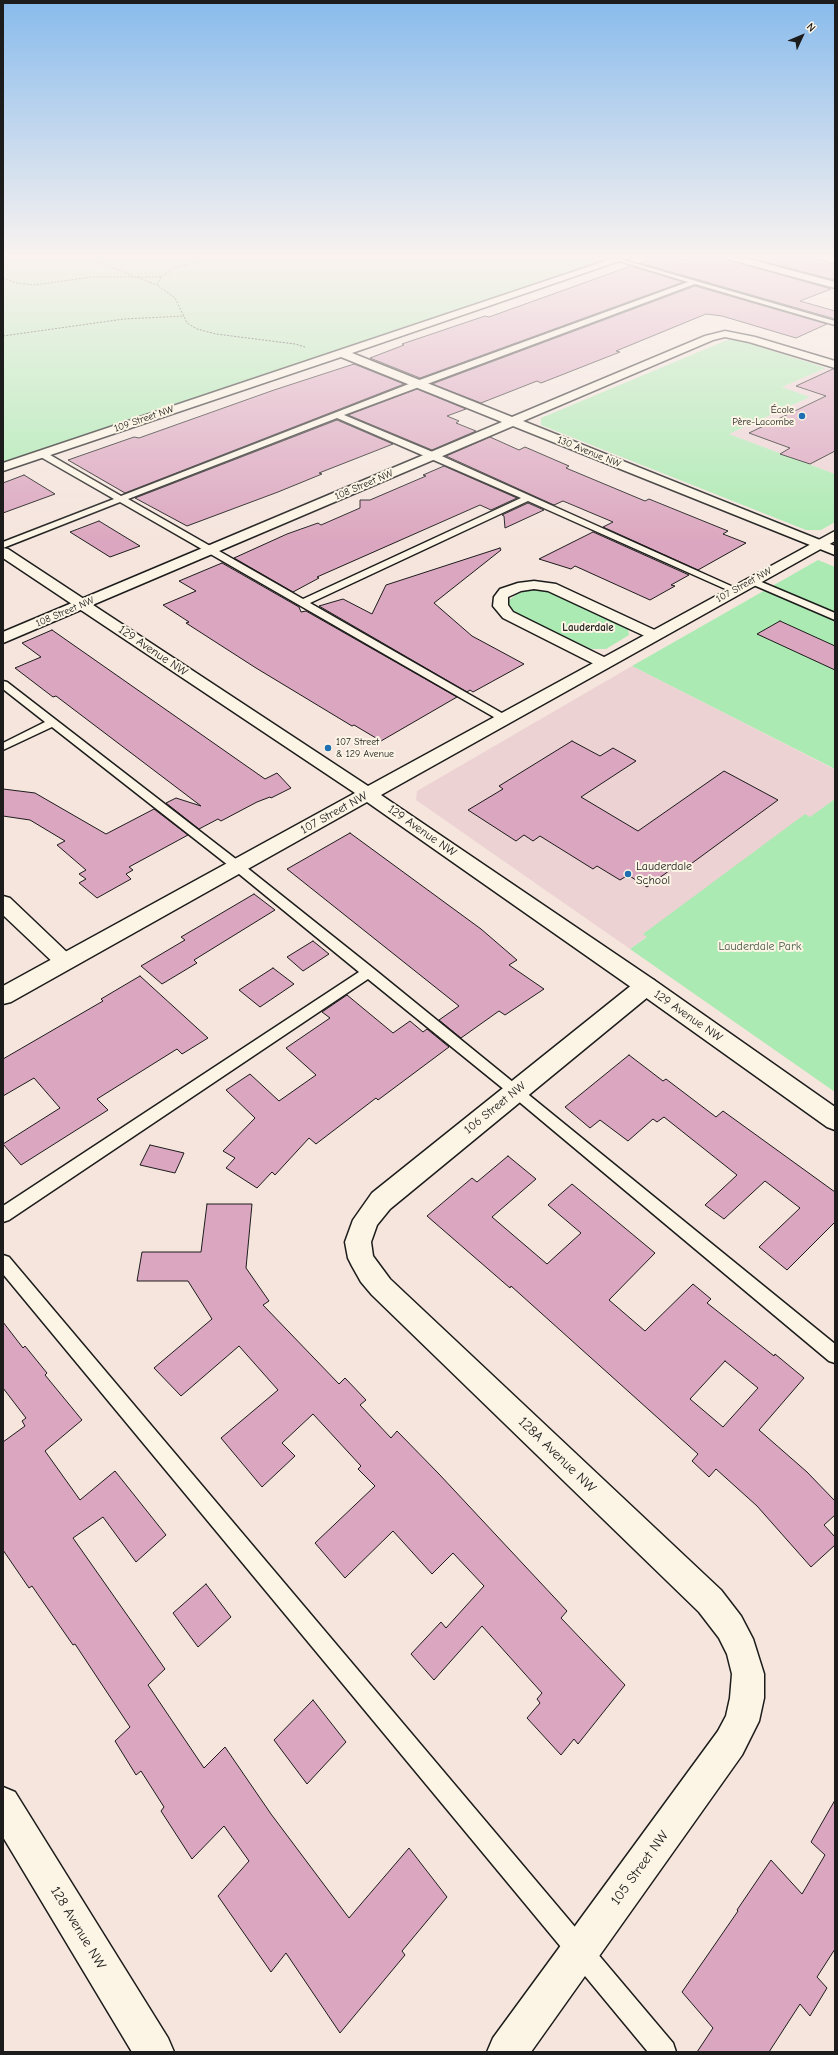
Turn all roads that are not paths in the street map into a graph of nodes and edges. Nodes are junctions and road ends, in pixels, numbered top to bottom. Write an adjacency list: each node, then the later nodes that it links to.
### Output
1 (342, 353): 6 (street, 130 Avenue NW); 9 (street, 109 Street NW)
2 (501, 353): 6 (lane)
3 (674, 353): 8 (street, 108 Street NW)
4 (796, 353): 5 (street, 108 Street NW)
5 (835, 365)
6 (417, 384): 7 (lane); 8 (street, 130 Avenue NW)
7 (337, 415): 10 (lane); 13 (lane)
8 (513, 421): 10 (street, 108 Street NW); 15 (street, 130 Avenue NW)
9 (42, 454): 11 (street, 109 Street NW); 13 (lane)
10 (432, 455): 12 (lane); 17 (street, 108 Street NW)
11 (3, 467)
12 (527, 498): 21 (lane); 22 (lane)
13 (120, 500): 16 (lane); 17 (lane)
14 (835, 535): 15 (street, 107 Street NW)
15 (818, 544): 18 (street, 130 Avenue NW); 20 (street, 107 Street NW)
16 (3, 545)
17 (211, 551): 22 (lane); 23 (street, 108 Street NW)
18 (835, 551)
19 (3, 552): 23 (street, 129 Avenue NW)
20 (752, 580): 21 (street, 107 Street NW); 24 (lane)
21 (735, 590): 25 (street, 107 Street NW)
22 (304, 603): 29 (lane)
23 (83, 604): 26 (street, 108 Street NW); 32 (street, 129 Avenue NW)
24 (835, 617)
25 (654, 635): 27 (street, 107 Street NW); 27 (street)
26 (3, 638)
27 (604, 663): 29 (street, 107 Street NW)
28 (3, 684): 30 (lane)
29 (503, 718): 32 (street, 107 Street NW)
30 (52, 723): 31 (lane); 33 (lane)
31 (3, 747)
32 (368, 794): 33 (street, 107 Street NW); 37 (street, 129 Avenue NW)
33 (237, 866): 35 (street, 107 Street NW); 36 (lane)
34 (3, 903): 35 (street)
35 (65, 962): 38 (street, 107 Street NW)
36 (369, 972): 39 (lane); 41 (lane)
37 (646, 986): 39 (street, 106 Street NW); 40 (street, 129 Avenue NW)
38 (3, 996)
39 (516, 1091): 42 (street, 106 Street NW); 44 (lane)
40 (835, 1120)
41 (3, 1215)
42 (358, 1242): 45 (street, 128A Avenue NW)
43 (3, 1262): 47 (lane)
44 (835, 1355)
45 (748, 1674): 47 (street, 105 Street NW)
46 (3, 1804): 48 (street, 128 Avenue NW)
47 (581, 1951): 49 (street, 105 Street NW); 50 (lane)
48 (154, 2052)
49 (507, 2052)
50 (664, 2052)

